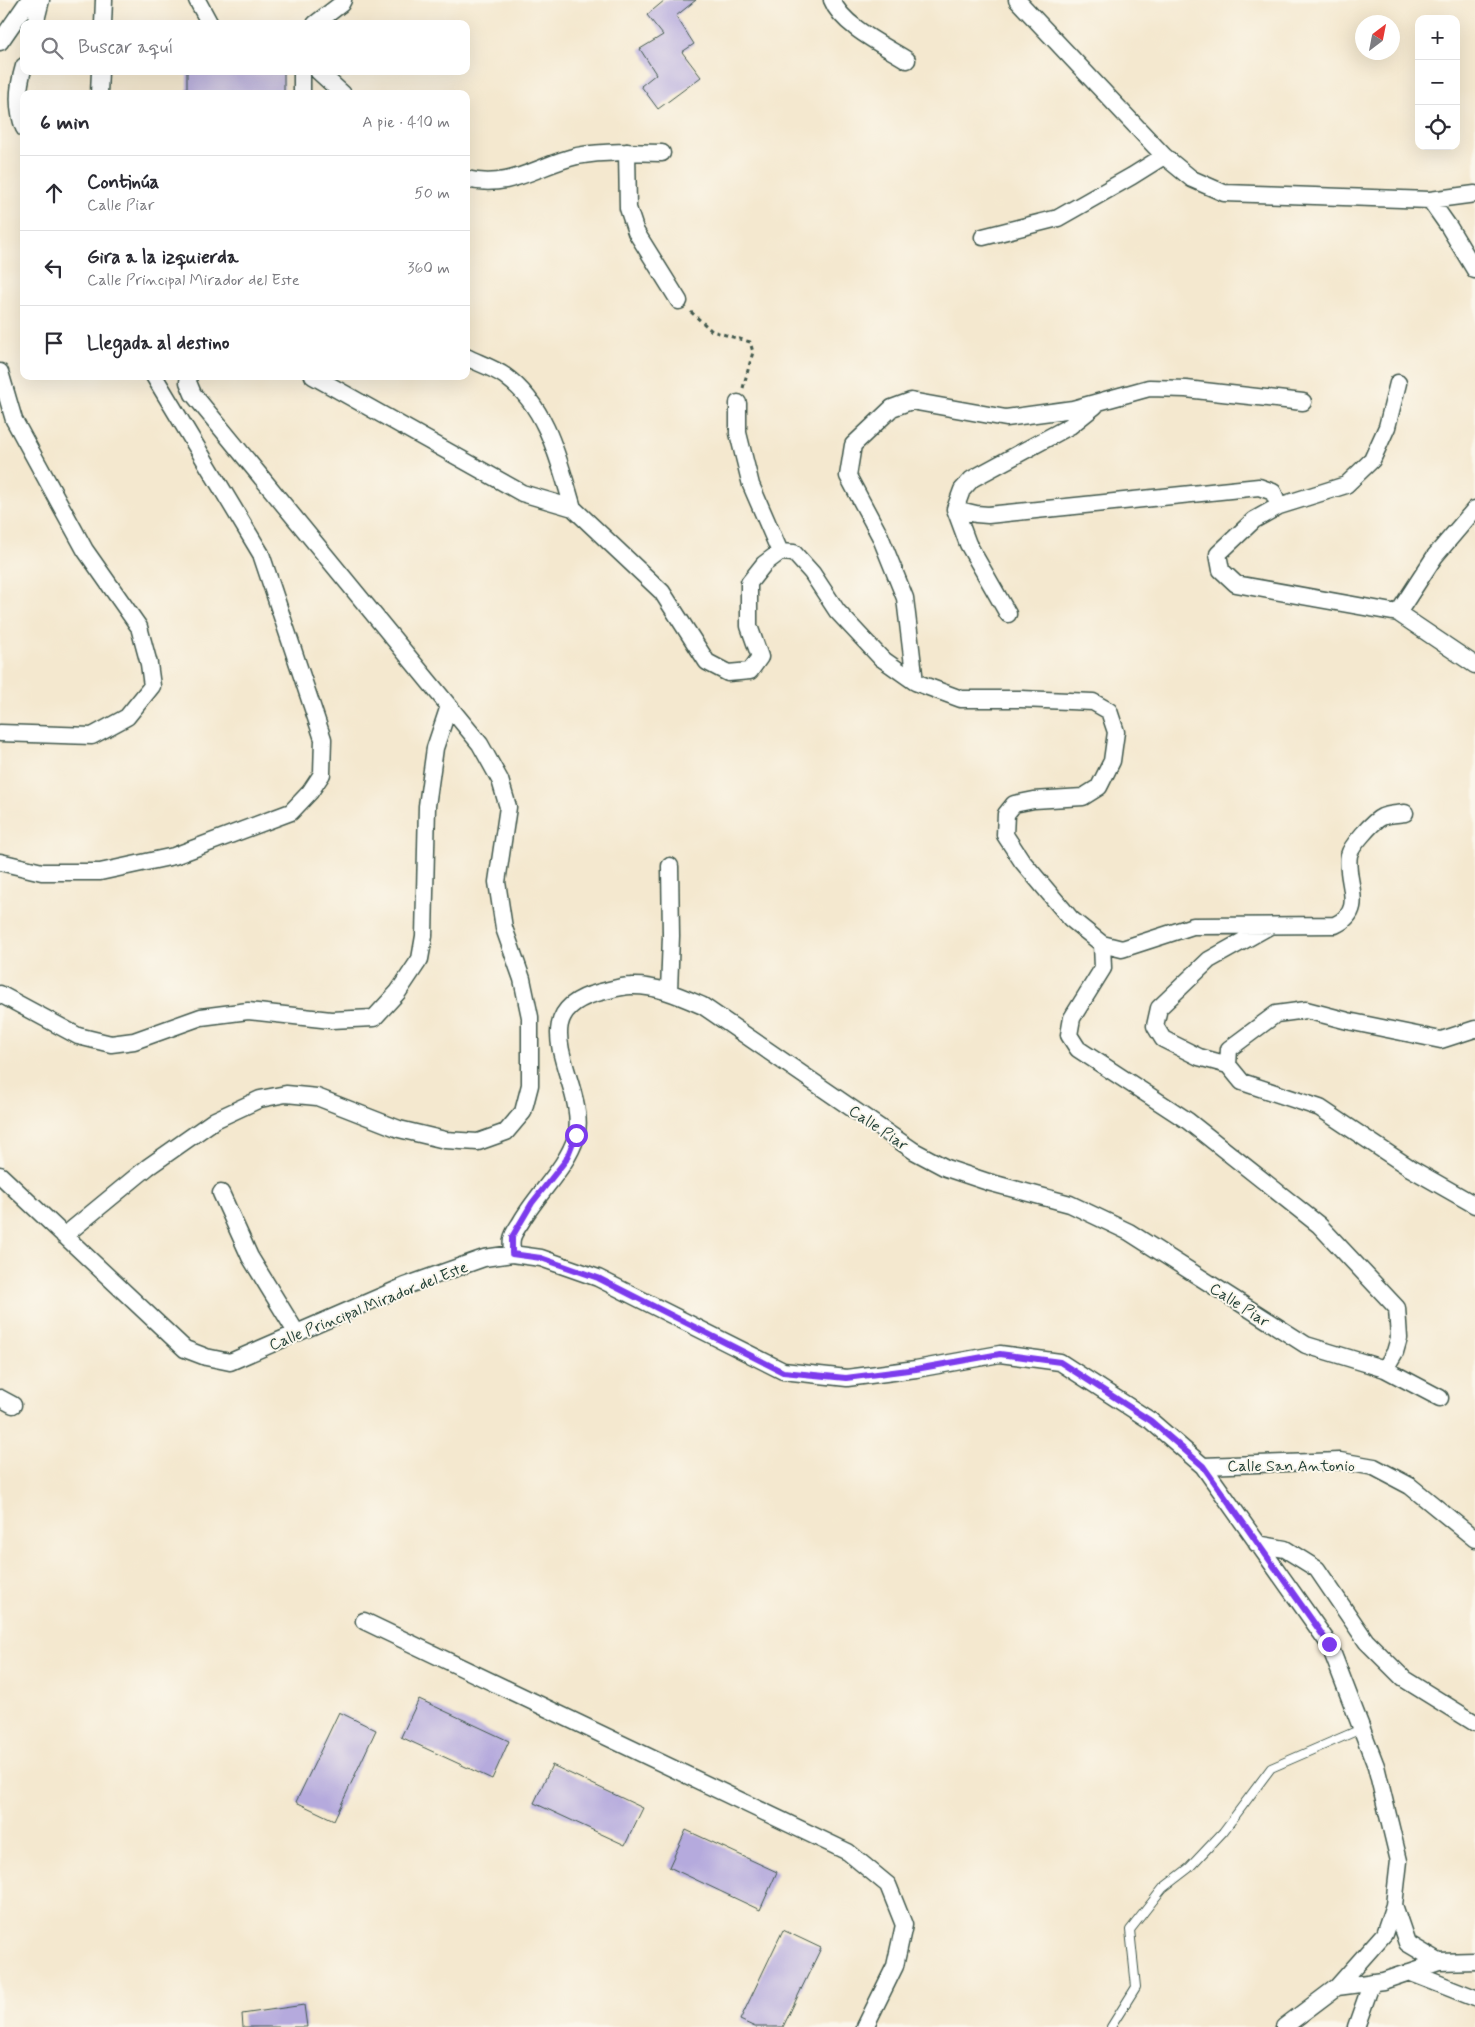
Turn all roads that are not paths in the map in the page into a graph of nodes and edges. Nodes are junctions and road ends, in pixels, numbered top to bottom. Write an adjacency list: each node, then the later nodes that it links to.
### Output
1 (29, 0): 12 (street)
2 (41, 0): 8 (street)
3 (104, 0): 9 (street)
4 (197, 0): 10 (street)
5 (343, 0): 11 (street)
6 (832, 0): 13 (street)
7 (1017, 0): 24 (street)
8 (36, 20)
9 (103, 20)
10 (208, 20)
11 (320, 20)
12 (0, 42)
13 (907, 60)
14 (22, 75): 21 (street)
15 (100, 75): 18 (street)
16 (302, 75): 19 (street)
17 (322, 75): 20 (street)
18 (99, 90)
19 (302, 90)
20 (339, 90)
21 (20, 102)
22 (628, 152): 23 (street); 25 (street); 30 (street)
23 (662, 153)
24 (1164, 156): 27 (street); 28 (street)
25 (470, 180)
26 (1475, 194): 27 (street)
27 (1430, 200): 29 (street)
28 (982, 237)
29 (1475, 270)
30 (679, 301)
31 (470, 359): 41 (street)
32 (0, 372): 50 (street)
33 (156, 380): 52 (street)
34 (188, 380): 49 (street)
35 (320, 380): 41 (street)
36 (1398, 383): 40 (street)
37 (1102, 401): 38 (street); 42 (street); 48 (street)
38 (1303, 402)
39 (738, 403): 44 (street)
40 (1279, 506): 42 (street); 45 (street)
41 (573, 508): 44 (street)
42 (955, 509): 46 (street)
43 (1475, 509): 45 (street)
44 (780, 552): 48 (street)
45 (1398, 613): 47 (street)
46 (1008, 614)
47 (1475, 665)
48 (914, 682): 55 (street)
49 (449, 706): 57 (street); 63 (street)
50 (0, 732)
51 (1405, 813): 54 (street)
52 (0, 862)
53 (670, 866): 56 (street)
54 (1270, 926): 55 (street); 59 (street)
55 (1102, 944): 66 (street)
56 (669, 991): 64 (street, Calle Piar); 66 (street, Calle Piar)
57 (0, 994)
58 (1475, 1028): 59 (street)
59 (1228, 1065): 62 (street)
60 (0, 1175): 63 (street, Calle Principal Mirador del Este)
61 (221, 1193): 65 (street)
62 (1475, 1205)
63 (64, 1236): 65 (street, Calle Principal Mirador del Este)
64 (512, 1254): 65 (street, Calle Principal Mirador del Este); 68 (street, Calle Principal Mirador del Este)
65 (296, 1332)
66 (1385, 1369): 67 (street, Calle Piar)
67 (1440, 1398)
68 (1203, 1466): 69 (street, Calle San Antonio); 70 (street, Calle Principal Mirador del Este)
69 (1475, 1539)
70 (1257, 1544): 72 (street); 73 (street, Calle Principal Mirador del Este)
71 (364, 1621): 82 (street)
72 (1475, 1723)
73 (1361, 1729): 74 (street, Calle Principal Mirador del Este); 81 (lane)
74 (1394, 1905): 76 (street); 79 (street, Calle Principal Mirador del Este)
75 (1475, 1961): 76 (street)
76 (1440, 1962): 77 (street)
77 (1410, 1972): 78 (street); 80 (street)
78 (1372, 1982): 79 (street); 84 (street)
79 (1337, 1988): 83 (street)
80 (1475, 1998)
81 (1111, 2026)
82 (865, 2027)
83 (1284, 2027)
84 (1356, 2027)

